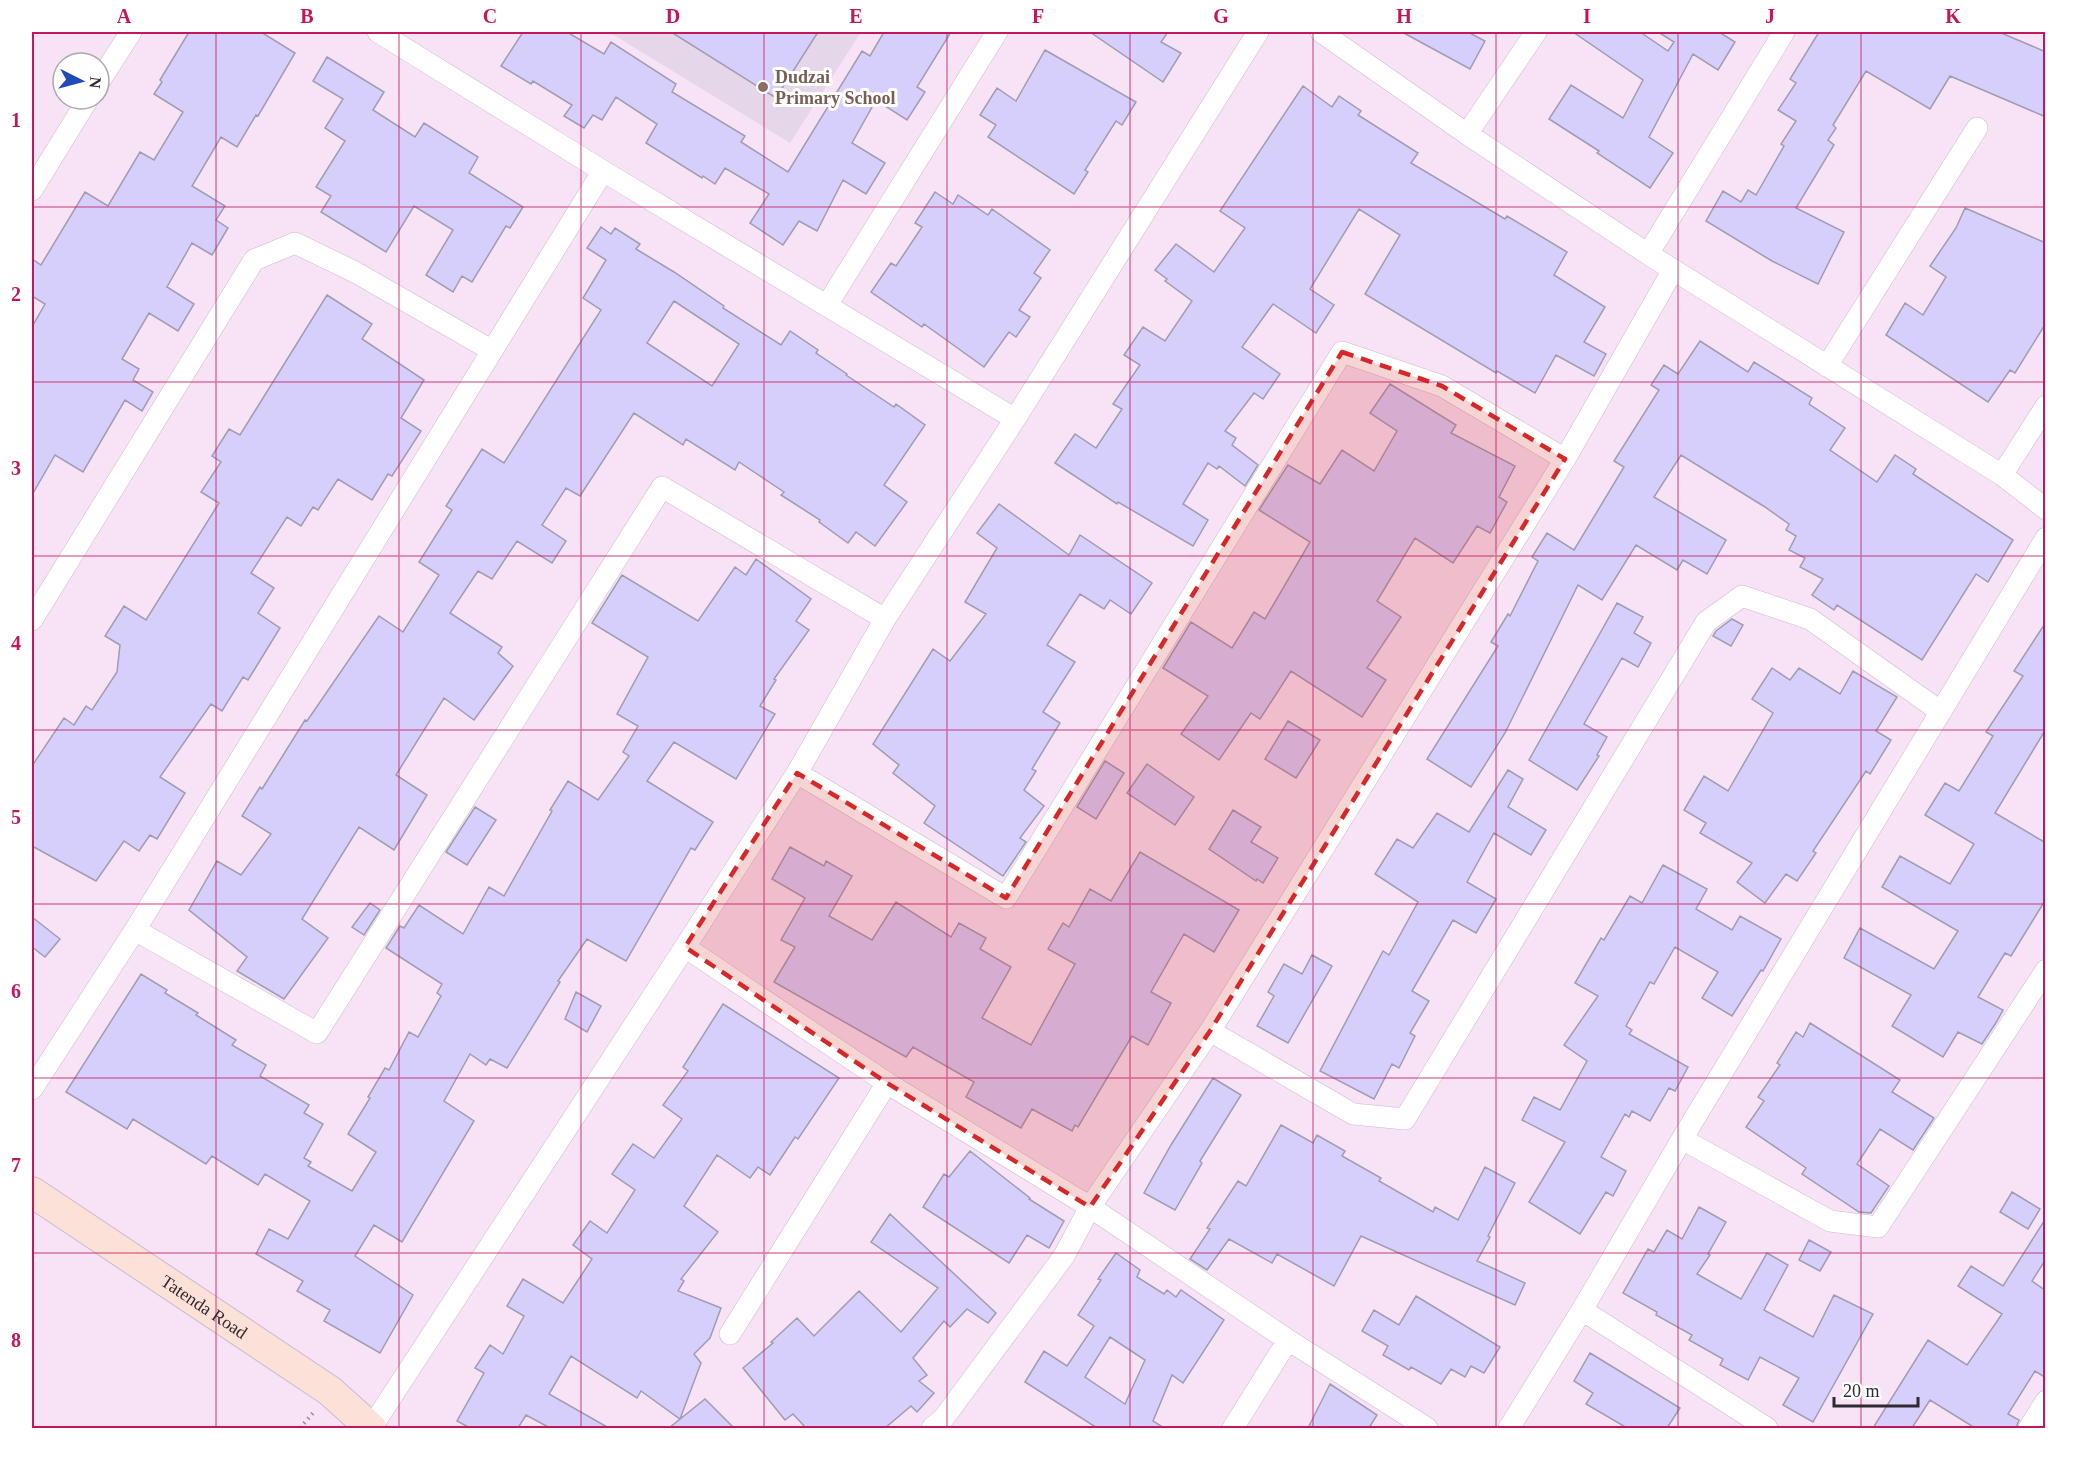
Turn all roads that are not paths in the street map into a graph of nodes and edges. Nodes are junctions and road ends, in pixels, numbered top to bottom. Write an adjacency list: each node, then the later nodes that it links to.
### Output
1 (131, 32): 8 (street)
2 (378, 32): 12 (street)
3 (997, 32): 16 (street)
4 (1258, 32): 20 (street)
5 (1321, 32): 11 (street)
6 (1536, 32): 11 (street)
7 (1784, 32): 14 (street)
8 (111, 63)
9 (81, 111): 13 (street)
10 (1977, 128): 18 (street)
11 (1467, 134): 14 (street)
12 (603, 171): 16 (street); 17 (street)
13 (32, 190)
14 (1648, 254): 15 (street)
15 (1673, 270): 18 (street); 21 (street)
16 (827, 304): 20 (street)
17 (491, 350): 26 (street); 29 (street)
18 (1827, 366): 22 (street)
19 (2046, 406): 22 (street)
20 (1015, 419): 25 (street)
21 (1565, 459): 28 (street); 32 (street)
22 (2002, 475): 23 (street)
23 (2046, 509)
24 (2046, 538): 27 (street)
25 (885, 619): 28 (street); 29 (street)
26 (32, 620)
27 (1941, 712): 32 (street); 35 (street)
28 (796, 773): 30 (street)
29 (135, 930): 34 (street)
30 (685, 947): 33 (street); 42 (street)
31 (2046, 970): 35 (street)
32 (1210, 1031): 37 (street)
33 (887, 1083): 37 (street); 39 (street)
34 (32, 1089)
35 (1682, 1138): 38 (street)
36 (32, 1191): 42 (street, Tatenda Road)
37 (1090, 1207): 40 (street); 43 (street)
38 (1582, 1310): 46 (street); 47 (street)
39 (730, 1334)
40 (1288, 1340): 44 (street); 45 (street)
41 (2046, 1401): 48 (street)
42 (371, 1428)
43 (932, 1428)
44 (1233, 1428)
45 (1427, 1428)
46 (1509, 1428)
47 (1767, 1428)
48 (2029, 1428)

